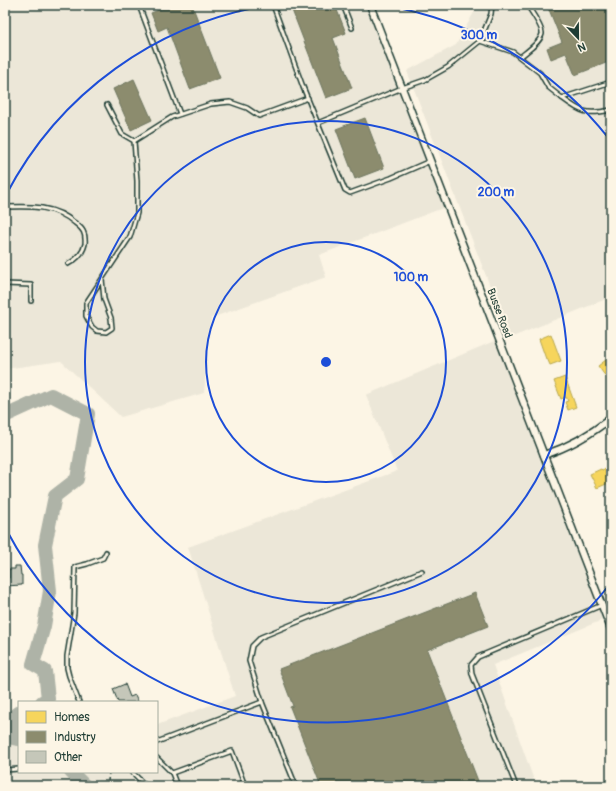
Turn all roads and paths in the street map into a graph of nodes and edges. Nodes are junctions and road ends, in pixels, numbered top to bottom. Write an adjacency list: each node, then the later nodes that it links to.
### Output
1 (141, 5): 16 (lane)
2 (273, 5): 12 (lane)
3 (343, 5): 7 (lane)
4 (370, 5): 11 (street, Busse Road)
5 (492, 5): 8 (lane)
6 (527, 5): 9 (lane)
7 (352, 28)
8 (480, 41): 9 (lane); 11 (lane)
9 (520, 57): 13 (lane)
10 (611, 82): 13 (lane)
11 (402, 88): 17 (lane); 19 (street, Busse Road)
12 (308, 98): 16 (lane); 17 (lane)
13 (562, 98): 15 (lane)
14 (106, 105): 18 (lane)
15 (611, 110)
16 (180, 114): 18 (lane)
17 (318, 123): 19 (lane)
18 (134, 141): 22 (lane)
19 (430, 161): 26 (street, Busse Road)
20 (5, 207): 21 (lane)
21 (68, 264)
22 (102, 279): 22 (lane)
23 (5, 284): 24 (lane)
24 (31, 301)
25 (611, 418): 26 (street)
26 (544, 454): 29 (street, Busse Road)
27 (106, 552): 31 (lane)
28 (422, 571): 32 (lane)
29 (602, 605): 30 (street, Busse Road); 45 (lane)
30 (611, 629)
31 (79, 701)
32 (262, 702): 33 (lane); 44 (lane)
33 (158, 742)
34 (158, 759): 39 (lane)
35 (18, 769): 36 (lane)
36 (5, 770)
37 (109, 773): 40 (path)
38 (133, 773): 41 (lane)
39 (172, 773): 42 (lane); 43 (lane)
40 (110, 786)
41 (146, 786)
42 (177, 786)
43 (245, 786)
44 (296, 786)
45 (516, 786)

